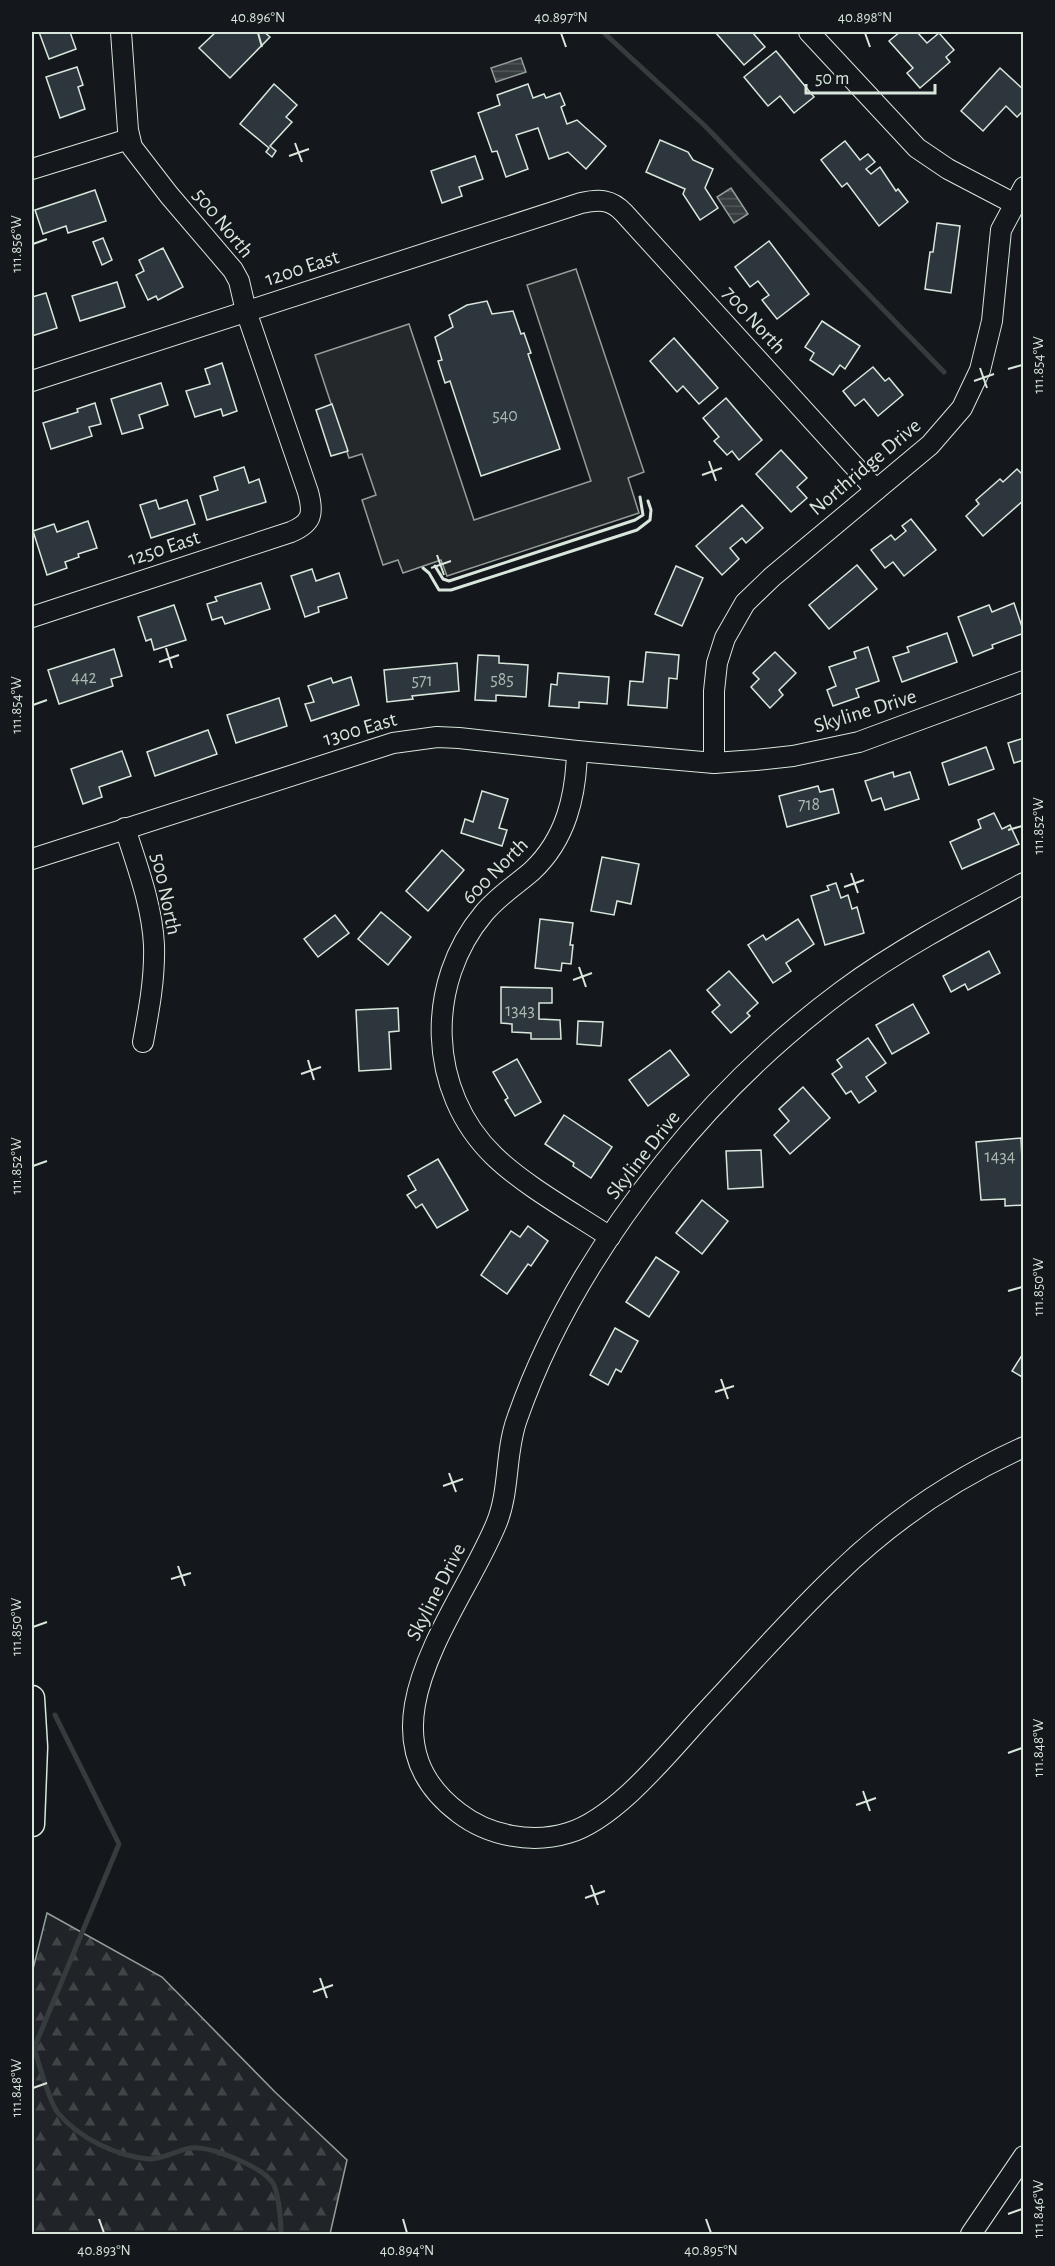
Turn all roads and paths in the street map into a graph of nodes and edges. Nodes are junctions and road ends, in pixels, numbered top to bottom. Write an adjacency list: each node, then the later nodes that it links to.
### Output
1 (122, 32): 3 (street, 500 North)
2 (808, 32): 5 (street)
3 (129, 139): 4 (street); 7 (street, 500 North)
4 (32, 169)
5 (1018, 195): 9 (street, Northridge Drive)
6 (587, 201): 7 (street, 1200 East); 9 (street, 700 North)
7 (246, 311): 8 (street, 1200 East); 10 (street, 500 North)
8 (32, 381)
9 (876, 490): 14 (street, Northridge Drive)
10 (309, 520): 11 (street, 1250 East)
11 (32, 617)
12 (1023, 681): 14 (street, Skyline Drive)
13 (577, 751): 14 (street, 1300 East); 15 (street, 1300 East); 19 (street, 600 North)
14 (714, 763)
15 (125, 828): 16 (street, 1300 East); 18 (street, 500 North)
16 (32, 859)
17 (1023, 884): 19 (street, Skyline Drive)
18 (143, 1042)
19 (610, 1237): 20 (street, Skyline Drive)
20 (1023, 1447)
21 (32, 1698): 22 (main road)
22 (32, 1824)
23 (1023, 2156): 24 (street)
24 (970, 2235)

